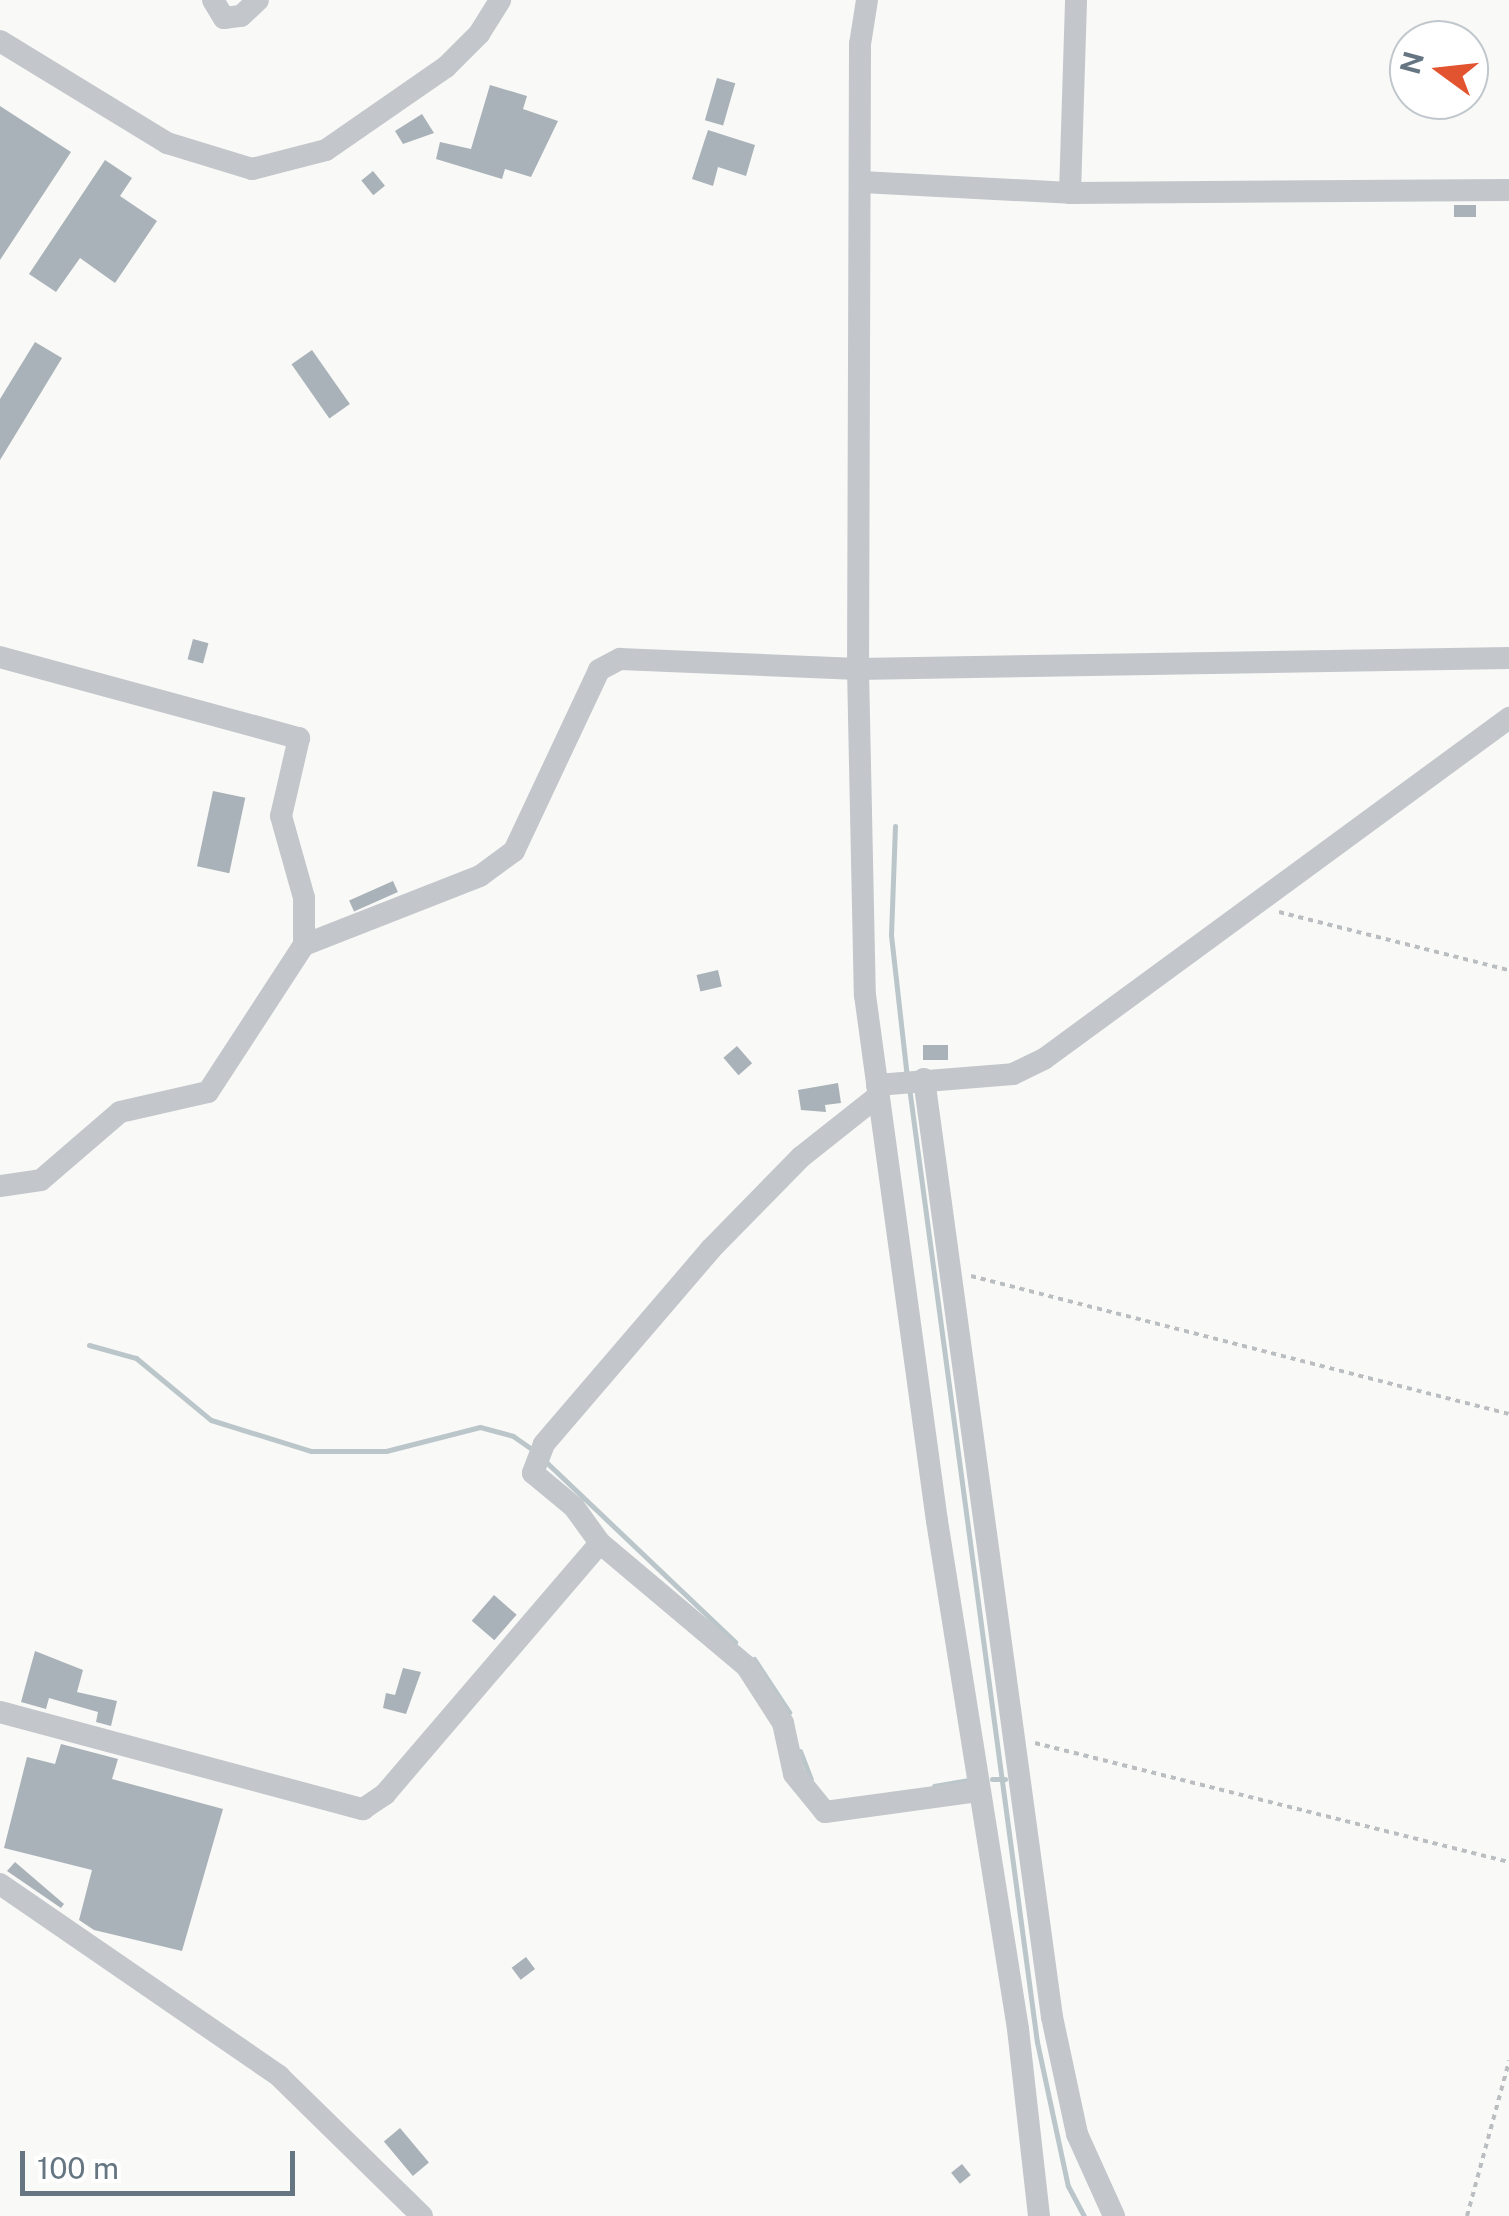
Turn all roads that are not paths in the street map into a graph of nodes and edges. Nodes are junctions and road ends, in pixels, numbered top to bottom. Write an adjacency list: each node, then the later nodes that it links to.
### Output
1 (213, 0): 2 (street)
2 (258, 0)
3 (500, 0): 6 (street)
4 (868, 0): 7 (street)
5 (1076, 0): 9 (street)
6 (3, 47)
7 (862, 182): 9 (street); 12 (street)
8 (1509, 190): 9 (street)
9 (1070, 194)
10 (0, 657): 14 (street)
11 (1509, 658): 12 (street)
12 (858, 669): 14 (street); 15 (street)
13 (1509, 718): 15 (street)
14 (304, 945): 16 (street)
15 (897, 1085): 17 (street); 19 (street); 23 (street)
16 (0, 1186)
17 (600, 1544): 18 (street); 19 (street)
18 (0, 1712)
19 (978, 1791): 22 (street)
20 (0, 1884): 21 (street)
21 (422, 2216)
22 (1040, 2216)
23 (1114, 2216)

